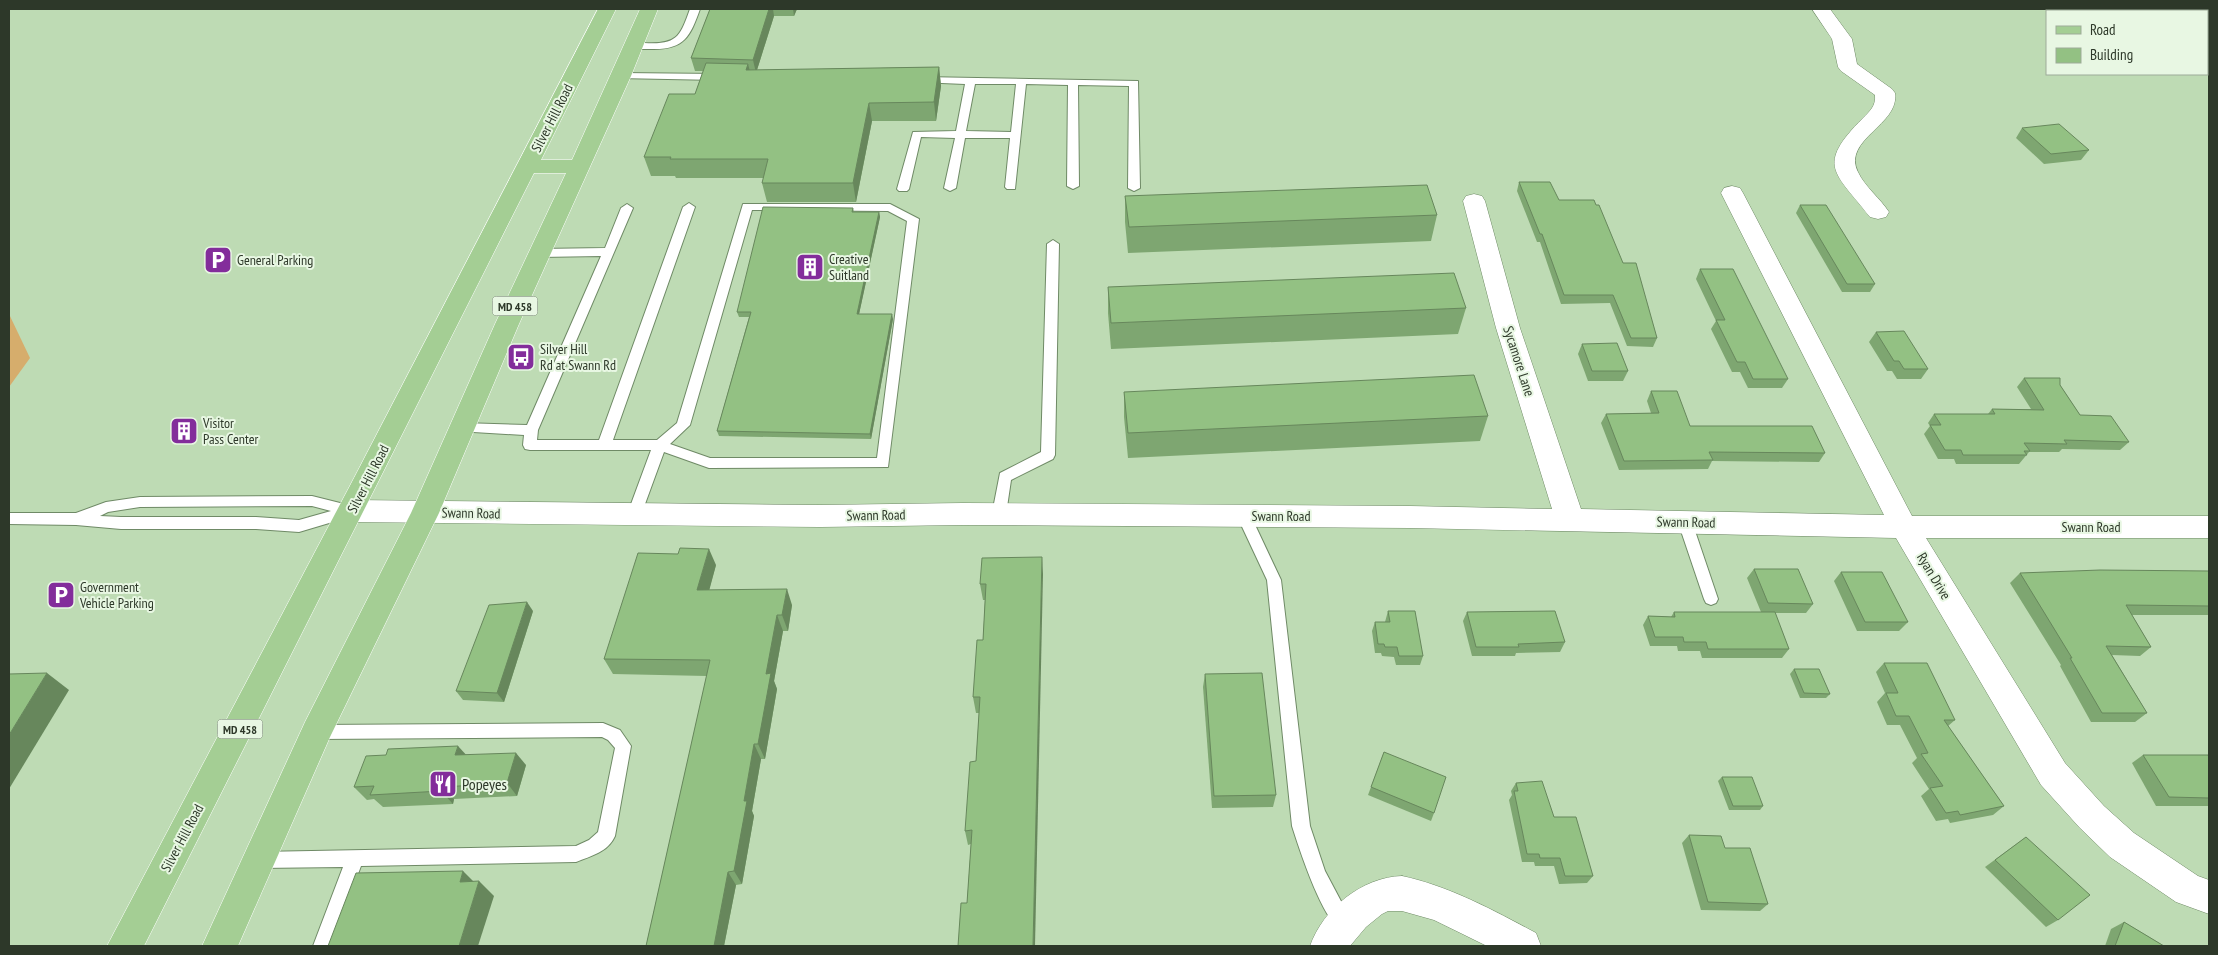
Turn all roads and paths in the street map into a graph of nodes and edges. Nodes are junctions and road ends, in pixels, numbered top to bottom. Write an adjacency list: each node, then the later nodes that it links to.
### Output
1 (606, 9): 15 (main road, Silver Hill Road / MD 458)
2 (649, 9): 5 (main road, MD 458)
3 (695, 9): 5 (lane)
4 (1821, 9): 25 (street)
5 (634, 45): 6 (main road, MD 458)
6 (621, 76): 7 (lane); 14 (main road, MD 458)
7 (733, 77)
8 (908, 79): 9 (lane)
9 (970, 80): 10 (lane); 12 (lane)
10 (1020, 81): 11 (lane); 13 (lane)
11 (1074, 82): 16 (lane); 19 (lane)
12 (960, 134): 13 (lane); 18 (lane); 20 (lane)
13 (1016, 134): 17 (lane)
14 (580, 166): 15 (main road); 28 (main road, MD 458)
15 (527, 167): 33 (main road, Silver Hill Road / MD 458)
16 (1073, 186)
17 (1011, 187)
18 (950, 188)
19 (1134, 188)
20 (903, 189)
21 (1732, 193): 42 (street, Ryan Drive)
22 (1474, 201): 40 (street, Sycamore Lane)
23 (689, 207): 32 (lane)
24 (626, 208): 27 (lane)
25 (1878, 212)
26 (1053, 244): 35 (lane)
27 (609, 252): 28 (lane); 30 (lane)
28 (540, 253): 29 (main road, MD 458)
29 (462, 428): 30 (lane); 34 (main road, MD 458)
30 (531, 430): 32 (lane)
31 (660, 445): 31 (lane); 32 (lane); 36 (lane)
32 (604, 446)
33 (352, 511): 34 (street, Swann Road); 39 (lane); 39 (lane); 50 (main road, Silver Hill Road / MD 458)
34 (425, 513): 36 (street, Swann Road); 45 (main road, MD 458)
35 (999, 514): 36 (street, Swann Road); 37 (street, Swann Road)
36 (634, 515)
37 (1244, 516): 40 (street, Swann Road); 49 (lane)
38 (9, 519): 39 (lane)
39 (76, 519)
40 (1570, 520): 41 (street, Swann Road)
41 (1685, 522): 42 (street, Swann Road); 44 (lane)
42 (1904, 527): 43 (street, Swann Road); 48 (street, Ryan Drive)
43 (2209, 527)
44 (1711, 599)
45 (316, 732): 46 (lane); 47 (main road, MD 458)
46 (355, 859): 47 (lane); 52 (lane)
47 (260, 860): 51 (main road, MD 458)
48 (2209, 897)
49 (1336, 935): 53 (street)
50 (125, 946)
51 (220, 946)
52 (322, 946)
53 (1523, 946)

